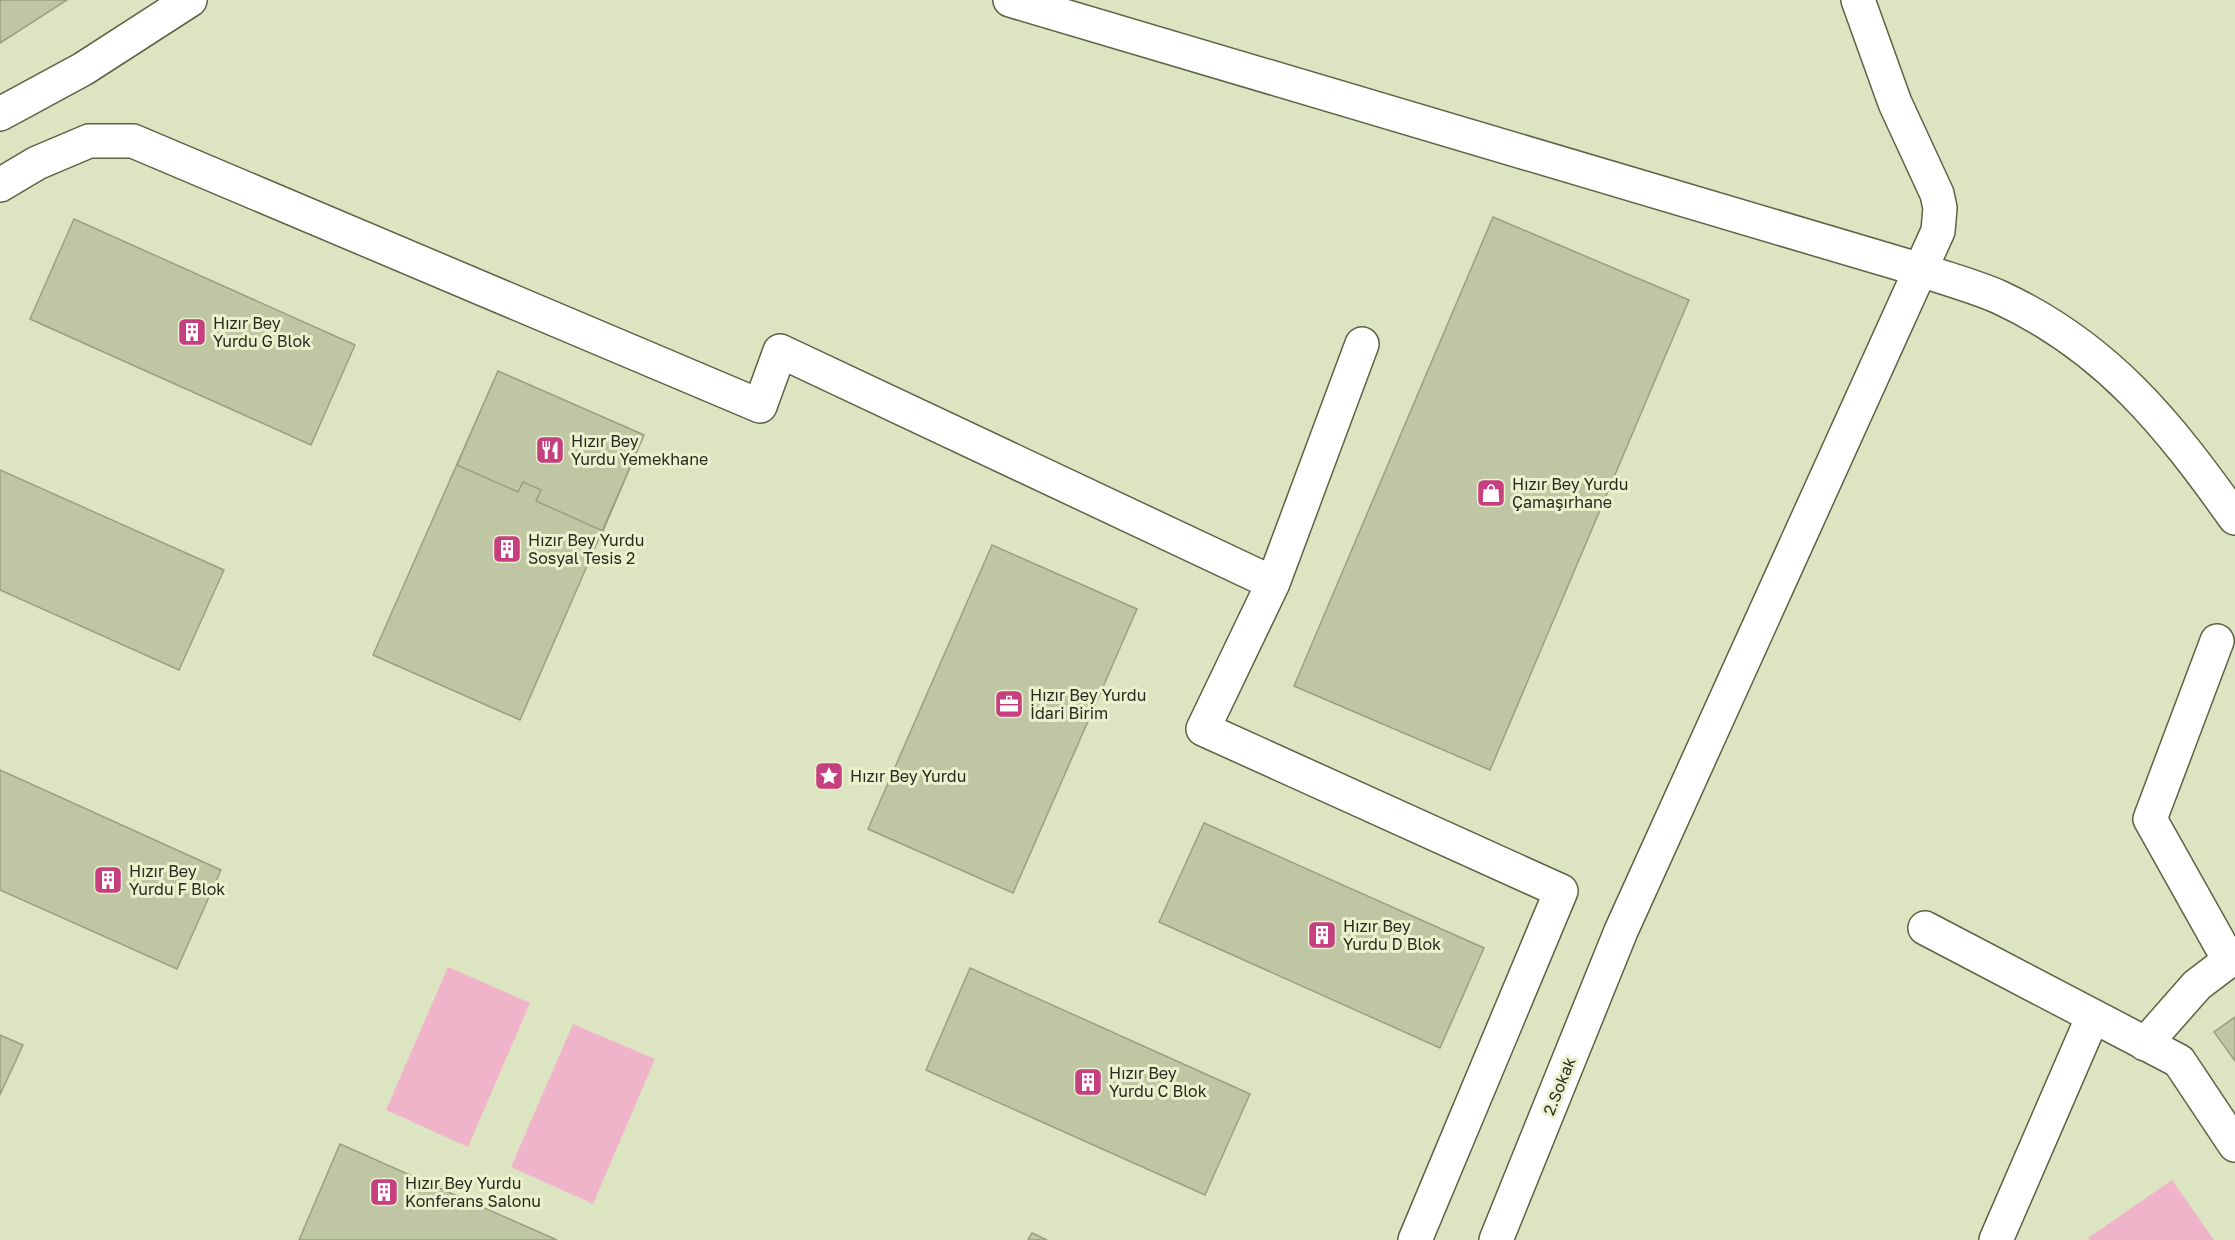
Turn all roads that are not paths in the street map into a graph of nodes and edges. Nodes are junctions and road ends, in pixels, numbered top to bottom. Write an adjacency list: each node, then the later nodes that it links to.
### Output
1 (190, 0): 4 (street)
2 (1010, 0): 6 (street)
3 (1858, 0): 6 (street, 2.Sokak)
4 (0, 114)
5 (0, 185): 9 (street)
6 (1921, 270): 8 (street); 17 (street, 2.Sokak)
7 (1362, 344): 9 (street)
8 (2235, 518)
9 (1273, 583): 16 (street)
10 (2217, 641): 12 (street)
11 (1925, 928): 13 (street)
12 (2232, 958): 14 (street)
13 (2093, 1016): 14 (street); 18 (street)
14 (2145, 1044): 15 (street)
15 (2235, 1145)
16 (1415, 1240)
17 (1497, 1240)
18 (1996, 1240)

